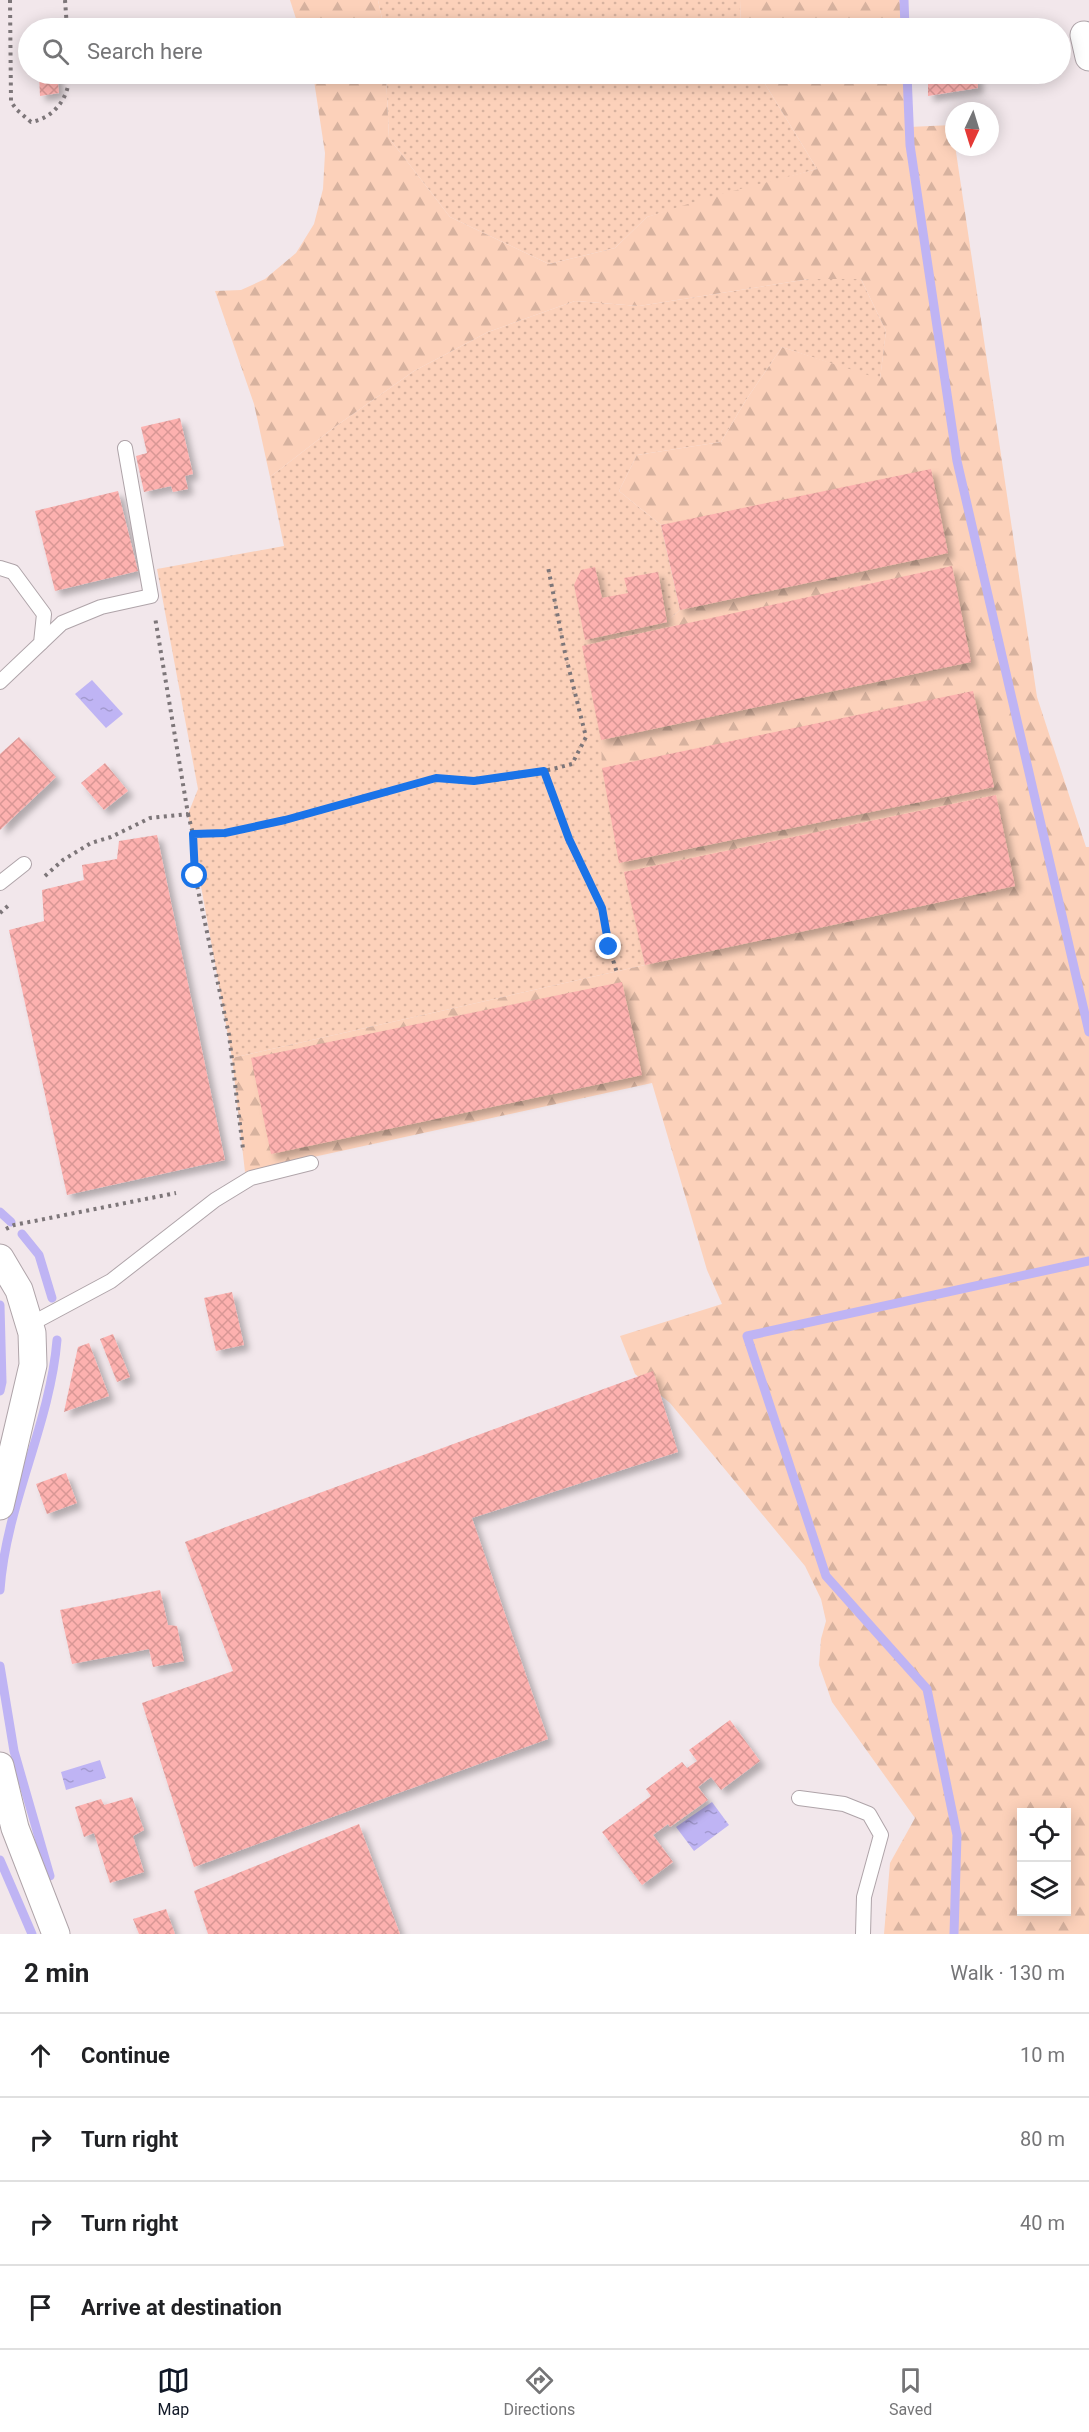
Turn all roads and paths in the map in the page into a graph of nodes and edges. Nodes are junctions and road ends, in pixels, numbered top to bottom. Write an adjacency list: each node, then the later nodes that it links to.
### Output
1 (10, 0): 4 (path)
2 (65, 0): 3 (path)
3 (66, 18)
4 (67, 84)
5 (125, 448): 8 (lane)
6 (548, 567): 11 (path)
7 (0, 568): 9 (lane)
8 (151, 596): 9 (lane); 12 (path)
9 (40, 643): 10 (lane)
10 (0, 682)
11 (544, 771): 13 (path); 19 (path)
12 (188, 814): 13 (path); 15 (path)
13 (193, 834): 20 (path)
14 (24, 864): 16 (lane)
15 (41, 879)
16 (0, 883)
17 (18, 898): 18 (path)
18 (0, 913)
19 (616, 973)
20 (243, 1149)
21 (311, 1163): 25 (lane)
22 (176, 1193): 23 (path)
23 (0, 1232)
24 (0, 1258): 25 (street)
25 (29, 1325): 26 (street)
26 (0, 1506)
27 (0, 1766): 29 (street)
28 (799, 1798): 30 (lane)
29 (56, 1934)
30 (863, 1934)

